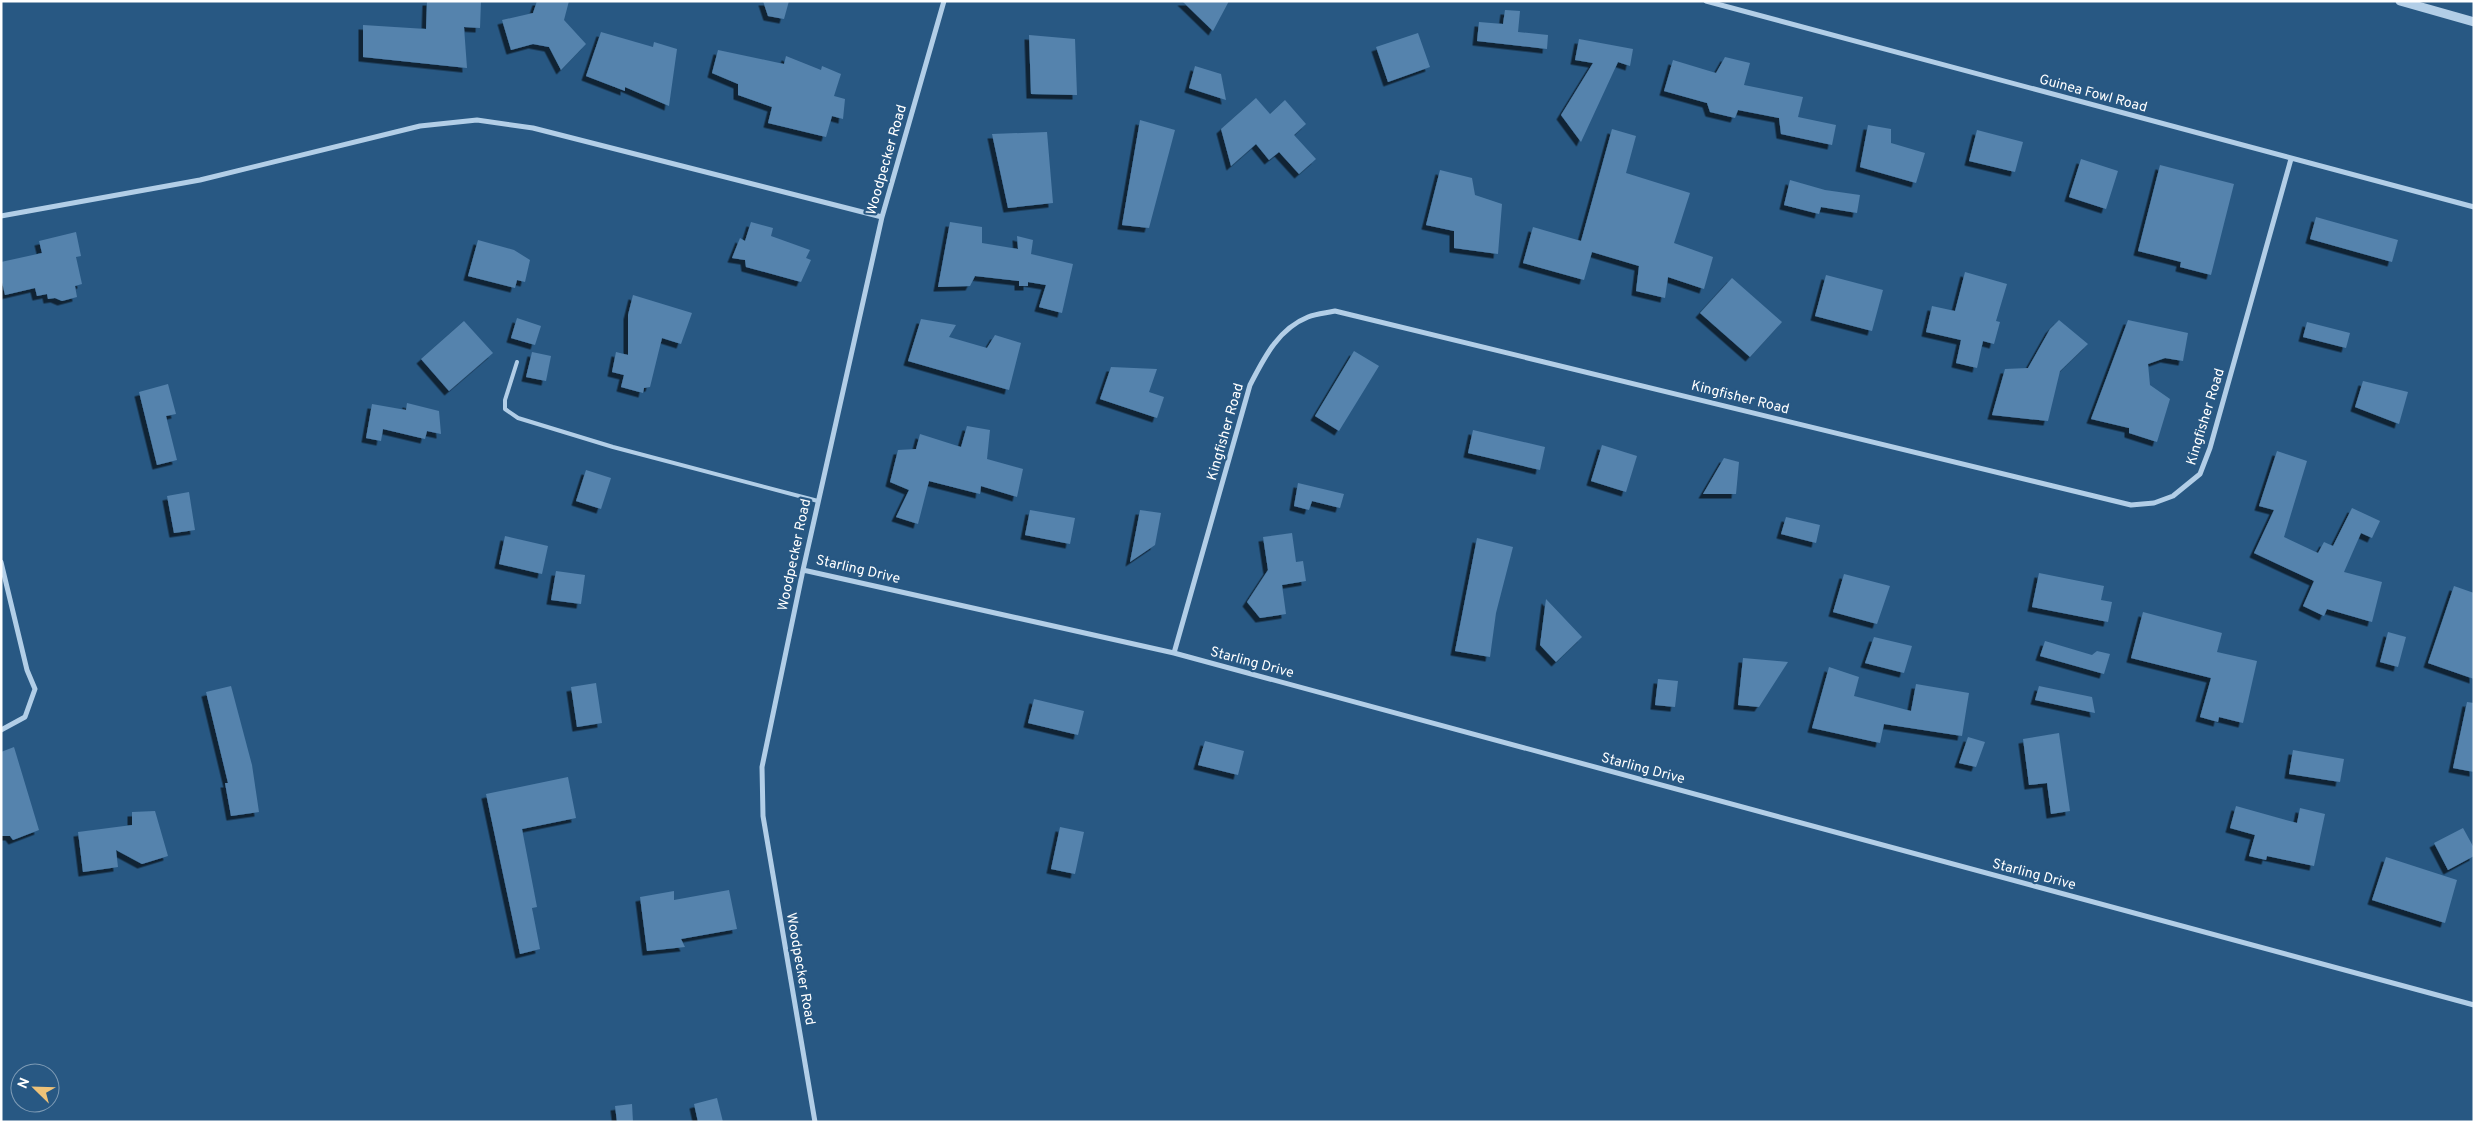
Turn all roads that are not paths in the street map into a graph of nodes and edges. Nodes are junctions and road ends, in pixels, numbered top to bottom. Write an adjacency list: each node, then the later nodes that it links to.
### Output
1 (944, 1): 8 (street, Woodpecker Road)
2 (1706, 1): 5 (street, Guinea Fowl Road)
3 (2400, 1): 4 (street)
4 (2474, 22)
5 (2291, 159): 6 (street, Guinea Fowl Road); 13 (street, Kingfisher Road)
6 (2474, 207)
7 (1, 216): 8 (street)
8 (882, 217): 10 (street, Woodpecker Road)
9 (517, 362): 10 (lane)
10 (818, 501): 12 (street, Woodpecker Road)
11 (1, 562): 14 (street)
12 (803, 570): 13 (street, Starling Drive); 16 (street, Woodpecker Road)
13 (1174, 653): 15 (street, Starling Drive)
14 (1, 730)
15 (2474, 1006)
16 (815, 1122)

